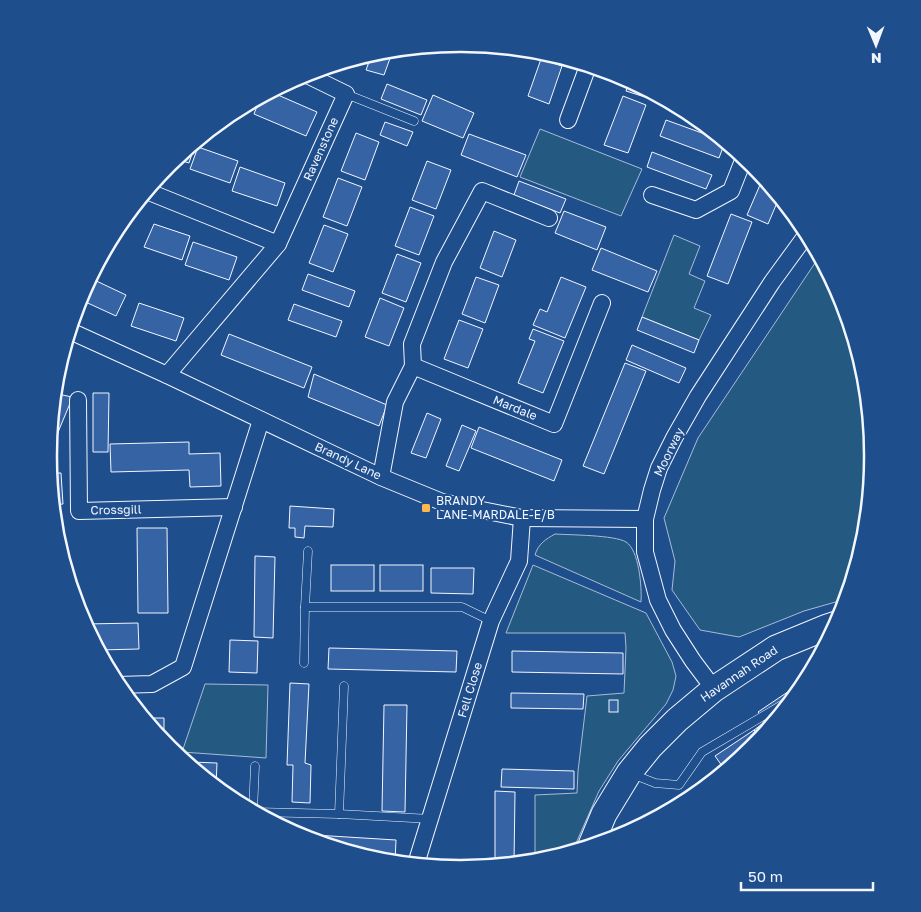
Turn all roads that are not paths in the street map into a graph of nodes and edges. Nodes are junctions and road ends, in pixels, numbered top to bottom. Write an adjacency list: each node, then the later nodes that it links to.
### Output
1 (586, 73): 4 (street)
2 (316, 79): 3 (street)
3 (346, 94): 5 (lane); 11 (street, Ravenstone)
4 (568, 120)
5 (414, 121)
6 (741, 166): 8 (street)
7 (154, 194): 11 (street)
8 (652, 195)
9 (549, 218): 14 (street)
10 (802, 241): 21 (street, Moorway)
11 (278, 244): 15 (street, Ravenstone)
12 (602, 304): 14 (street, Mardale)
13 (76, 334): 15 (street, Brandy Lane)
14 (412, 366): 18 (street)
15 (167, 375): 17 (street, Brandy Lane)
16 (78, 400): 19 (street, Crossgill)
17 (261, 420): 18 (street, Brandy Lane); 19 (street)
18 (381, 478): 20 (street, Brandy Lane)
19 (234, 507): 27 (street)
20 (522, 518): 21 (street, Brandy Lane); 24 (street, Fell Close)
21 (645, 519): 29 (street, Moorway)
22 (308, 551): 23 (lane)
23 (305, 607): 24 (lane); 26 (lane)
24 (491, 621): 36 (street, Fell Close)
25 (825, 628): 29 (main road, Havannah Road)
26 (304, 663)
27 (128, 685)
28 (344, 686): 35 (lane)
29 (714, 688): 32 (main road, Havannah Road)
30 (775, 709): 32 (lane)
31 (255, 766): 33 (lane)
32 (629, 773): 37 (main road, Havannah Road)
33 (255, 803)
34 (271, 812): 35 (lane)
35 (339, 814): 36 (lane)
36 (431, 819): 38 (street, Fell Close)
37 (595, 836)
38 (418, 857)

